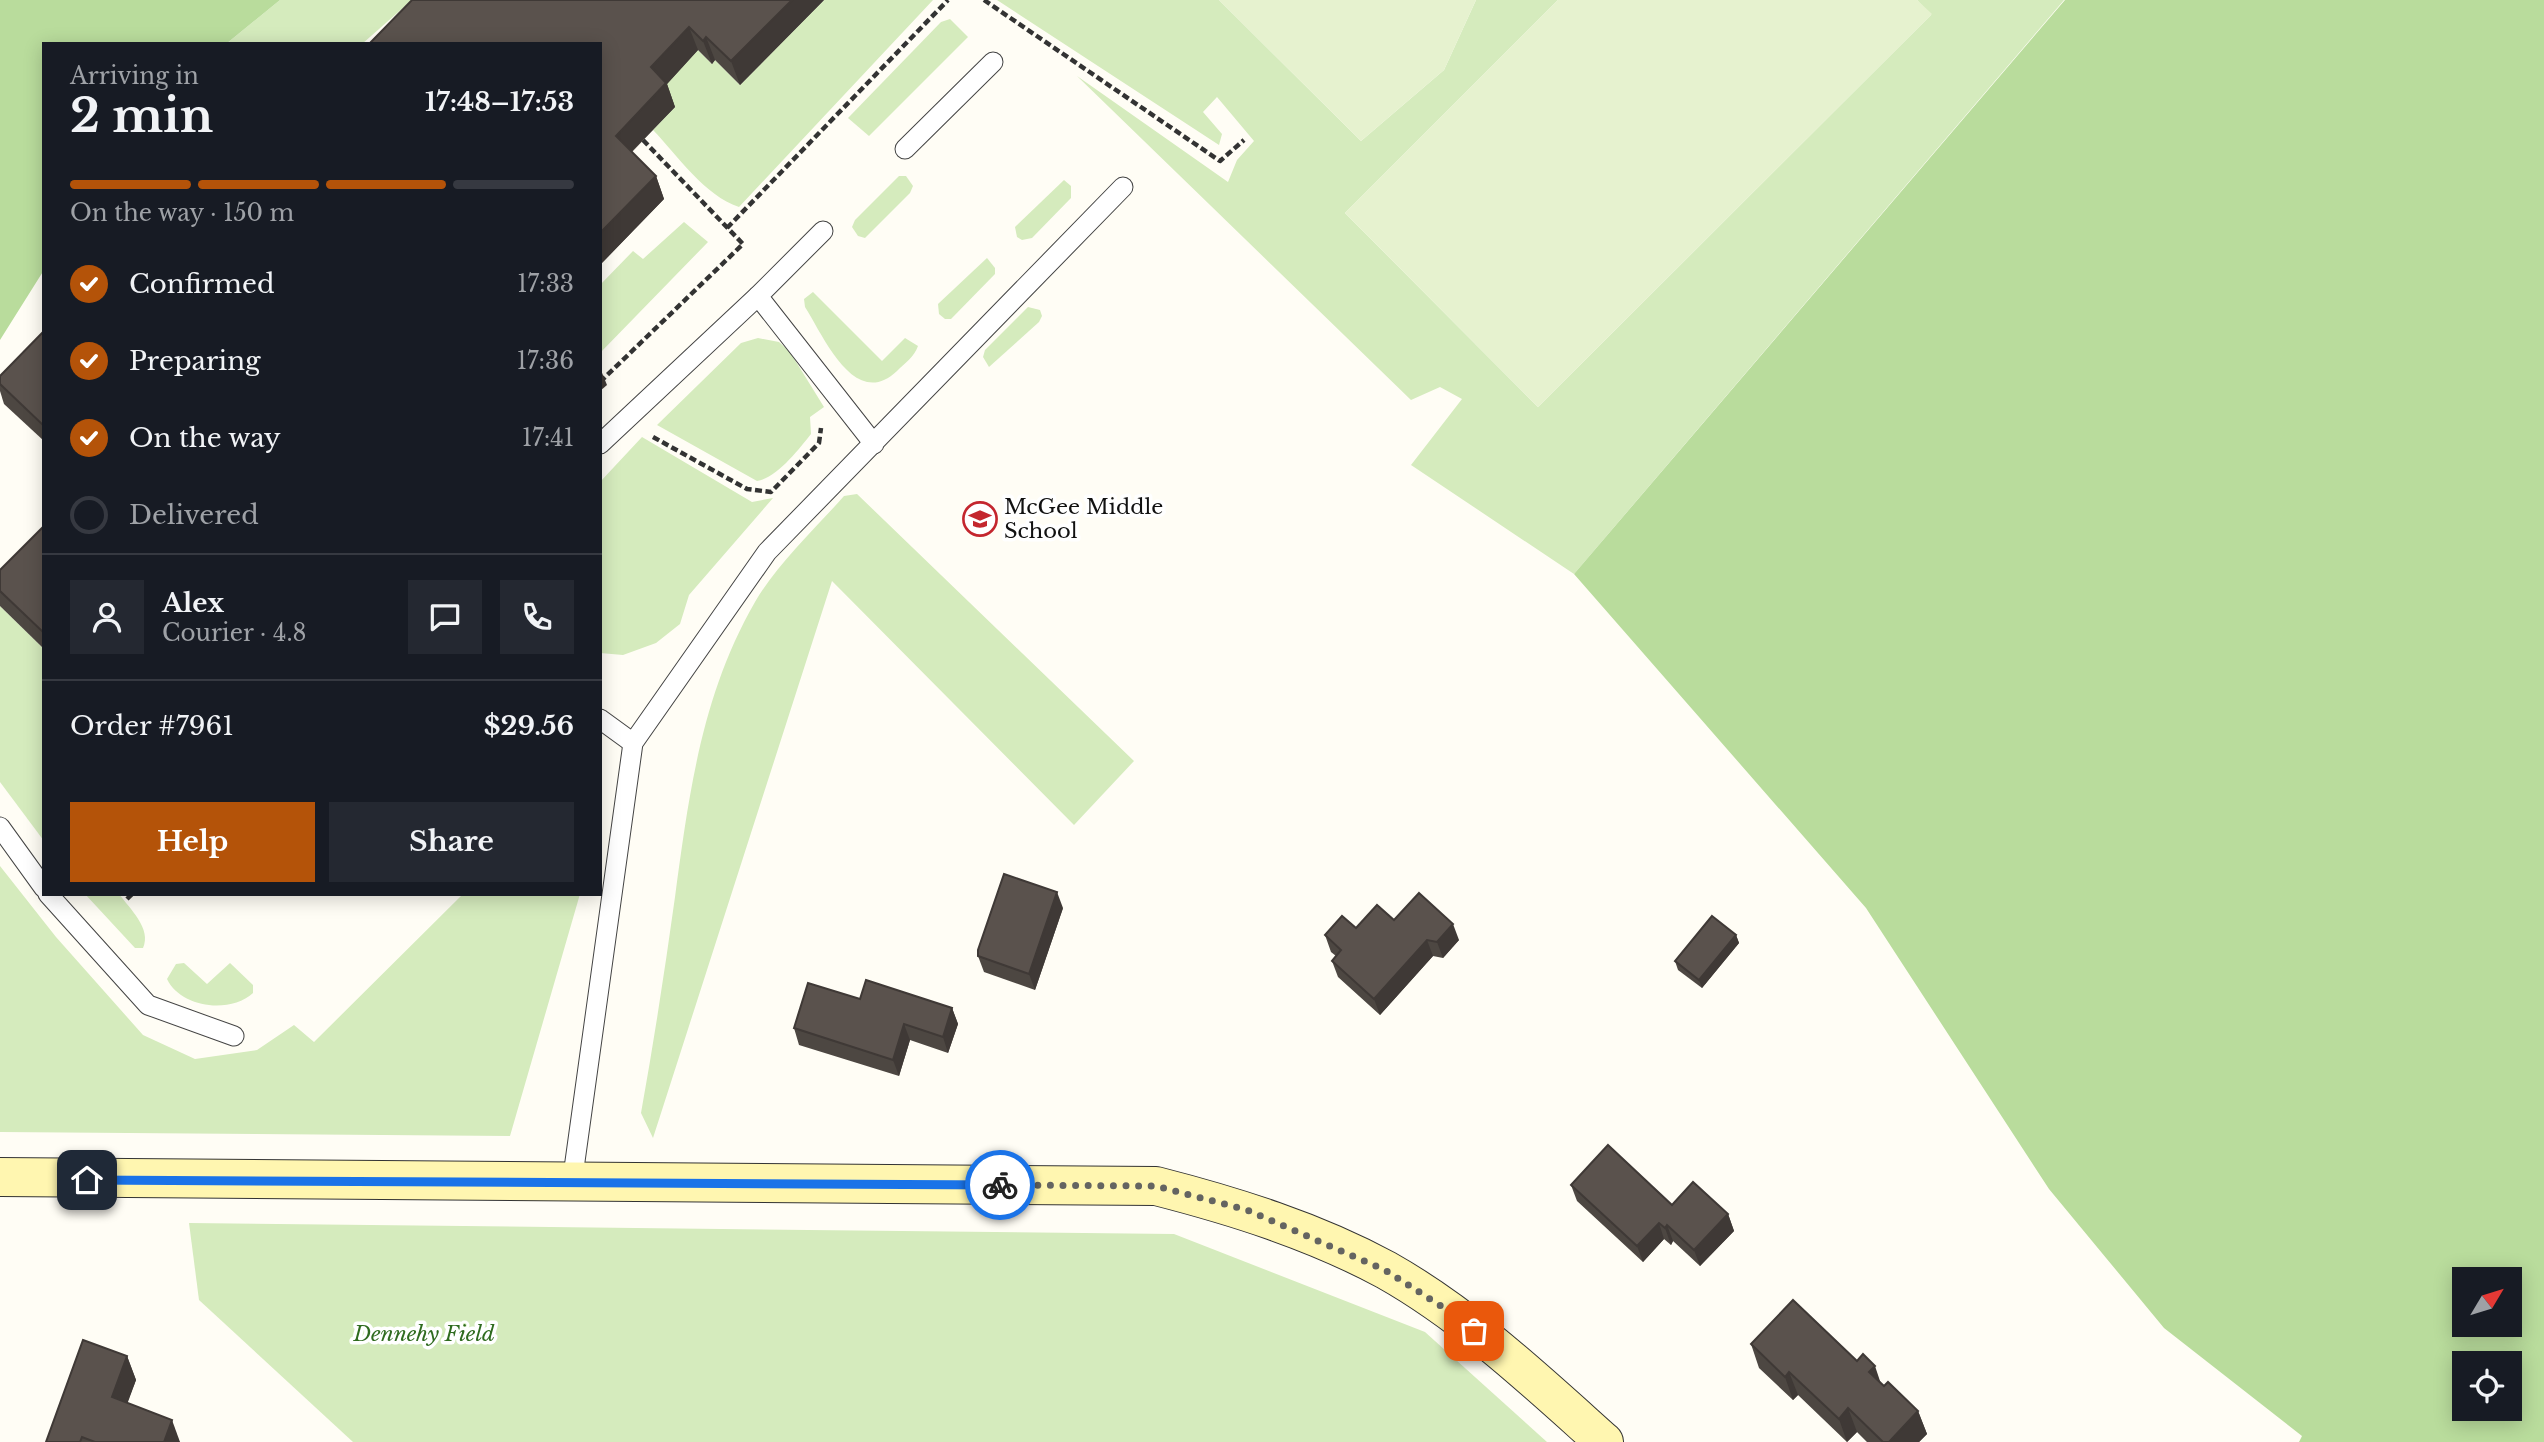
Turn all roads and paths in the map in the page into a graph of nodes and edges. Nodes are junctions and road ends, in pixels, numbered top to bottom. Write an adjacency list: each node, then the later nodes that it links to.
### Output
1 (948, 0): 8 (path)
2 (984, 0): 4 (path)
3 (993, 62): 6 (lane)
4 (1244, 139)
5 (643, 140): 8 (path)
6 (905, 149)
7 (1123, 187): 15 (lane)
8 (727, 228): 11 (path)
9 (823, 231): 10 (lane)
10 (758, 296): 13 (lane); 15 (lane)
11 (602, 380)
12 (820, 420): 13 (path)
13 (625, 421): 14 (lane)
14 (602, 442)
15 (874, 444): 17 (lane)
16 (602, 720): 17 (lane)
17 (633, 743): 25 (lane)
18 (0, 827): 19 (lane)
19 (42, 885)
20 (50, 896): 23 (lane)
21 (130, 896): 22 (path)
22 (127, 899)
23 (234, 1036)
24 (0, 1177): 25 (main road)
25 (572, 1183): 26 (main road)
26 (1604, 1442)

